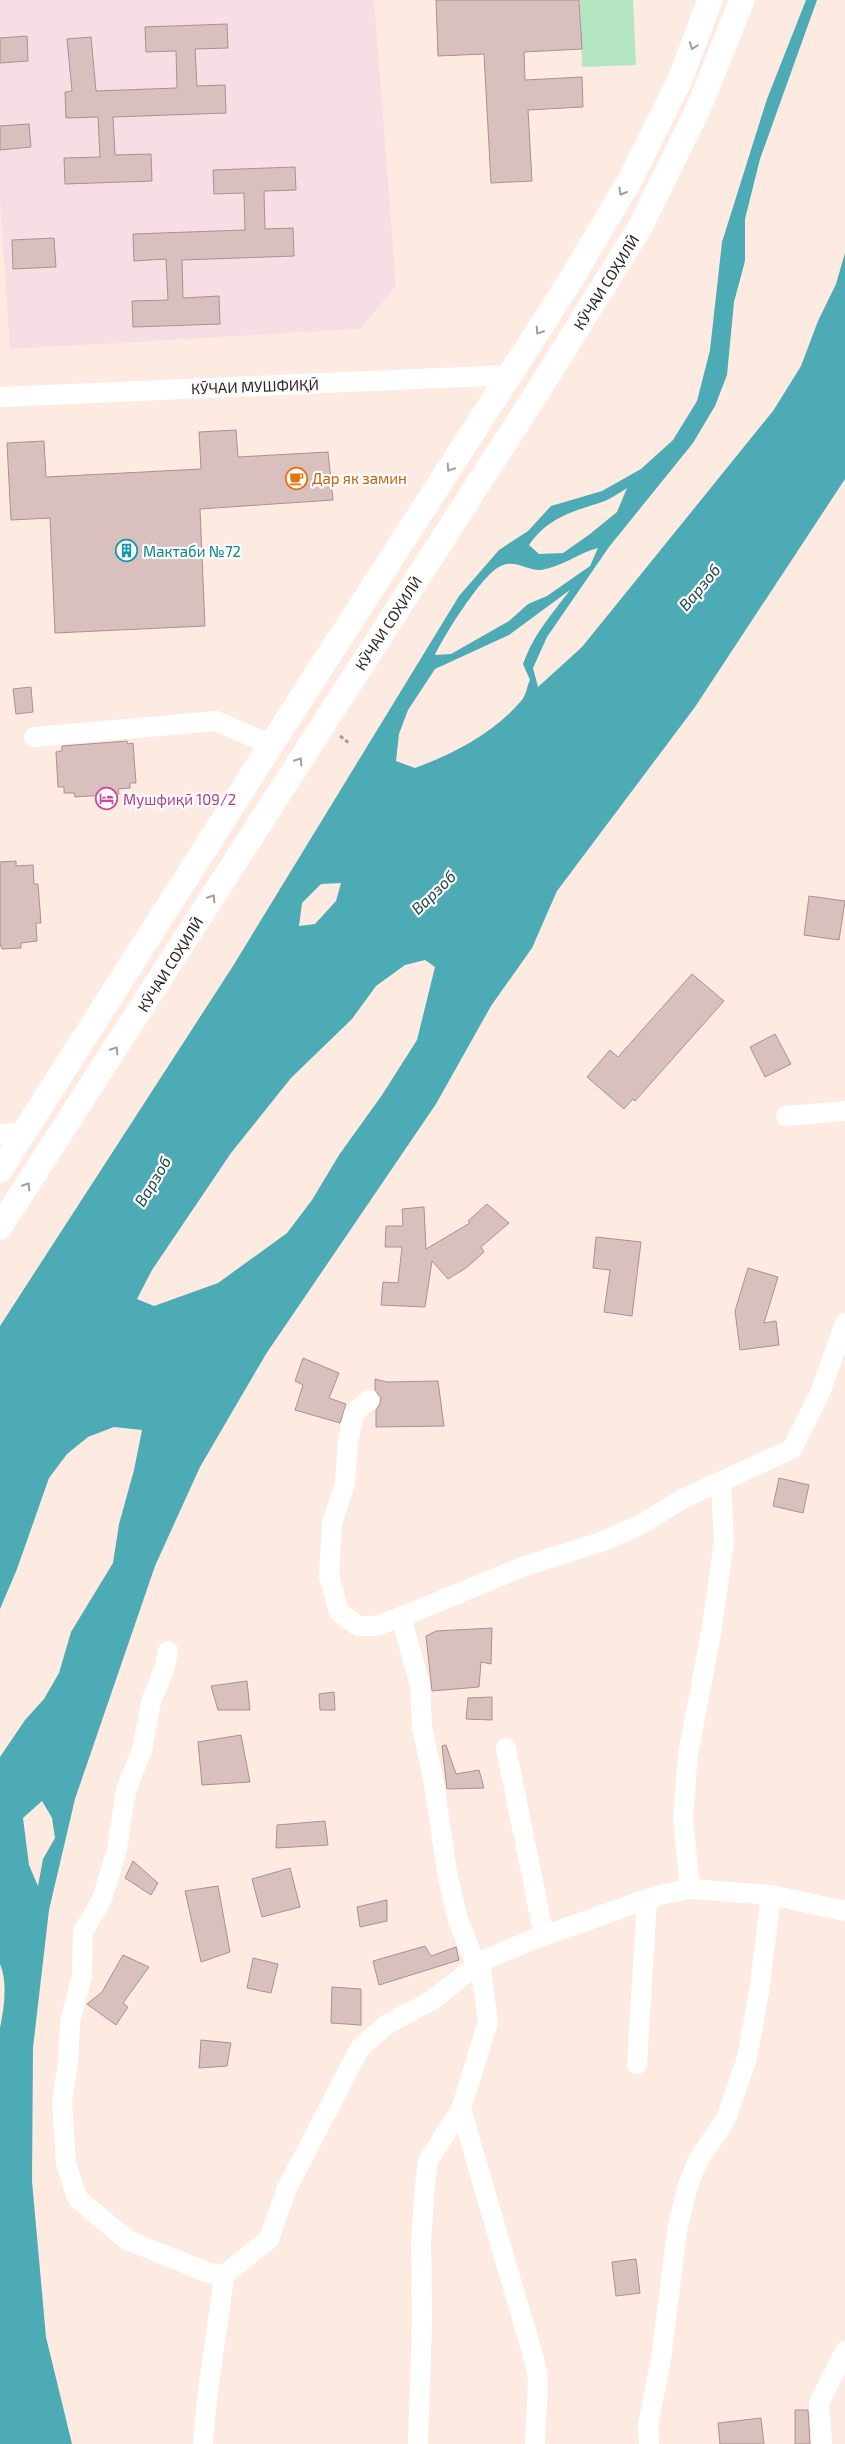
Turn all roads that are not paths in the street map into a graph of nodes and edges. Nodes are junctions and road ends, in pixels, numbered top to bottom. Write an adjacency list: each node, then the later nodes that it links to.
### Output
1 (710, 0): 3 (main road, КӮЧАИ СОҲИЛӢ, one-way to 3)
2 (742, 0): 11 (main road, КӮЧАИ СОҲИЛӢ, one-way to 2)
3 (510, 375): 4 (street, КӮЧАИ МУШФИҚӢ); 6 (main road, КӮЧАИ СОҲИЛӢ, one-way to 6)
4 (0, 397)
5 (34, 737): 6 (street)
6 (271, 745): 9 (main road, КӮЧАИ СОҲИЛӢ)
7 (845, 1111): 8 (street)
8 (786, 1116)
9 (11, 1134): 10 (main road, КӮЧАИ СОҲИЛӢ)
10 (0, 1170)
11 (0, 1227)
12 (845, 1322): 14 (street)
13 (369, 1400): 15 (street)
14 (721, 1482): 15 (street); 18 (street)
15 (401, 1617): 23 (street)
16 (168, 1651): 26 (street)
17 (506, 1748): 22 (street)
18 (690, 1889): 19 (street); 20 (street)
19 (771, 1895): 21 (street); 31 (street)
20 (647, 1900): 22 (street); 24 (street)
21 (845, 1912)
22 (544, 1936): 23 (street)
23 (480, 1962): 25 (street); 26 (street)
24 (637, 2064)
25 (461, 2110): 29 (street); 30 (street)
26 (224, 2275): 28 (street)
27 (845, 2351): 32 (street)
28 (204, 2444)
29 (418, 2444)
30 (535, 2444)
31 (649, 2444)
32 (822, 2444)

